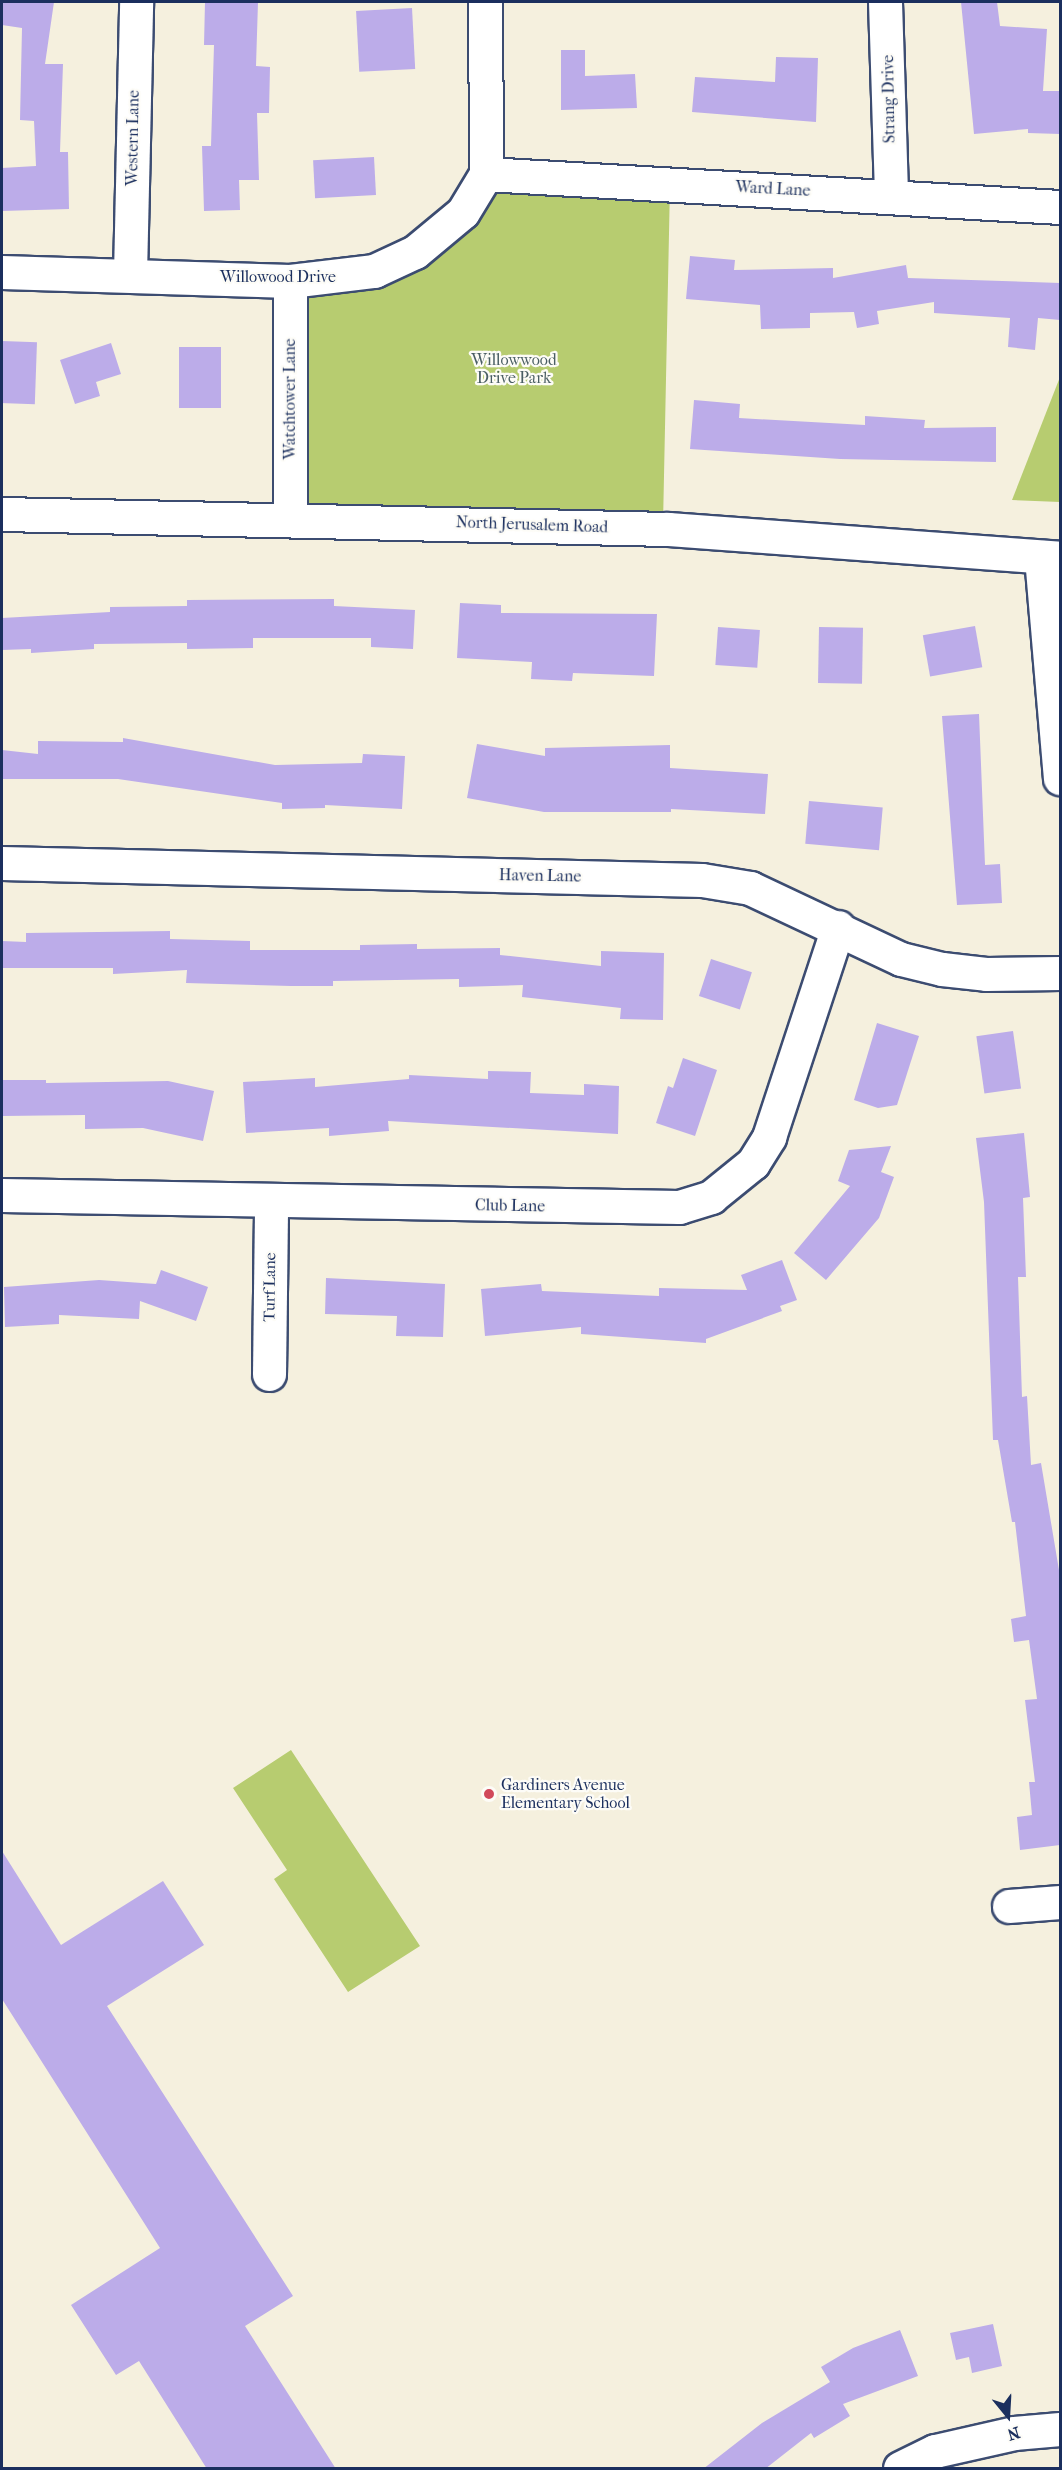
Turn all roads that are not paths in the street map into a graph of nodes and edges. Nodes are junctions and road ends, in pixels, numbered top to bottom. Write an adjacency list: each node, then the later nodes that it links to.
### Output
1 (136, 2): 8 (street, Western Lane)
2 (485, 2): 4 (street)
3 (885, 2): 5 (street, Strang Drive)
4 (486, 174): 5 (street, Ward Lane); 9 (street, Willowood Drive)
5 (891, 196): 6 (street, Ward Lane)
6 (1060, 207)
7 (2, 272): 8 (street, Willowood Drive)
8 (130, 274): 9 (street, Willowood Drive)
9 (290, 280): 11 (street, Watchtower Lane)
10 (2, 514): 11 (street, North Jerusalem Road)
11 (290, 518): 12 (street, North Jerusalem Road)
12 (1051, 558): 13 (street)
13 (1060, 778)
14 (2, 863): 15 (street, Haven Lane)
15 (838, 927): 16 (street, Haven Lane); 18 (street, Club Lane)
16 (1060, 973)
17 (2, 1195): 18 (street, Club Lane)
18 (272, 1201): 19 (street, Turf Lane)
19 (269, 1374)
20 (1060, 1902): 21 (street)
21 (1009, 1906)
22 (1060, 2429): 23 (street)
23 (900, 2469)

